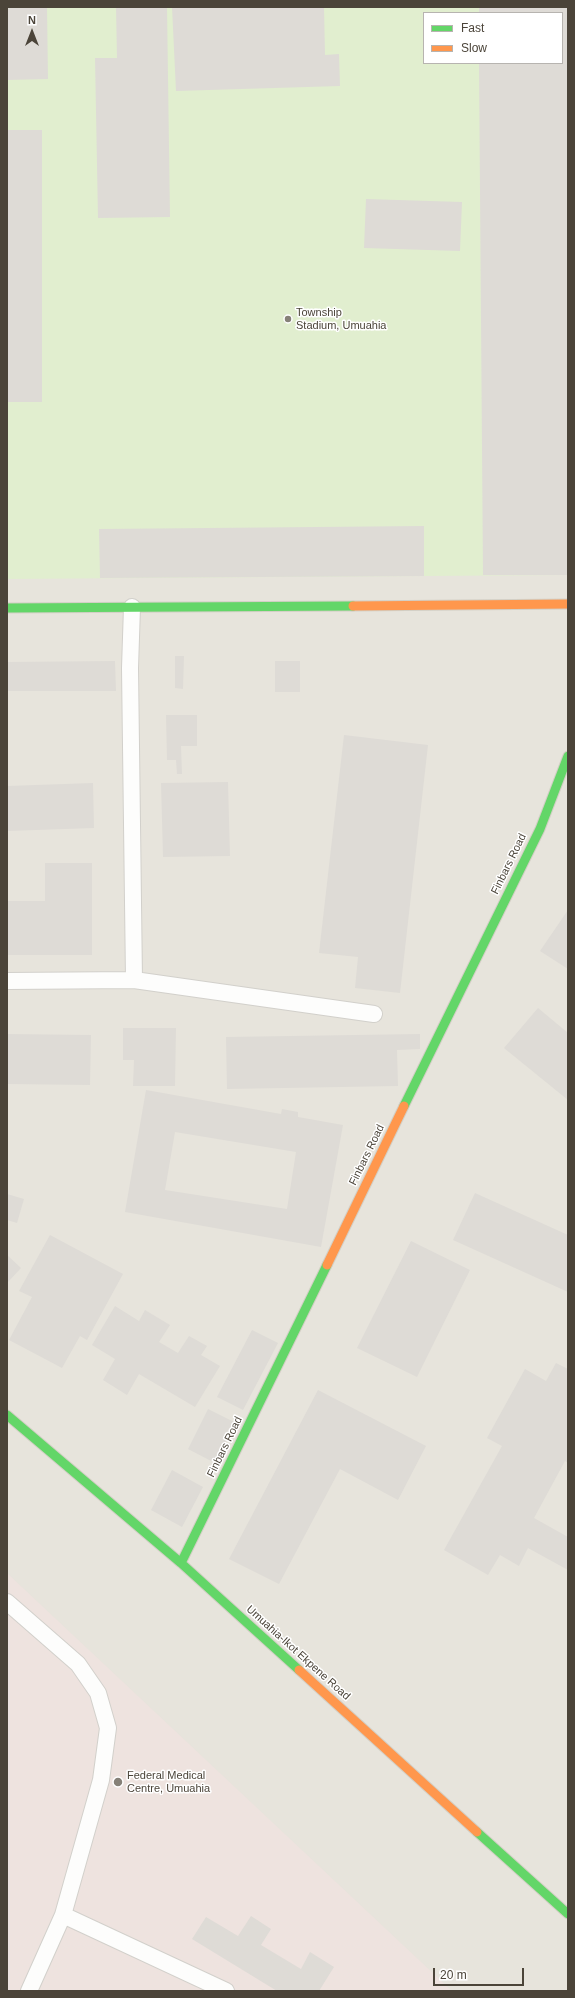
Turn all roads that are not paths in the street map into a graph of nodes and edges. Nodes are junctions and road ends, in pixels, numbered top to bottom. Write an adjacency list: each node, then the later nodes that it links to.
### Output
1 (568, 604): 2 (street)
2 (132, 607): 3 (street); 6 (lane)
3 (7, 608)
4 (568, 756): 9 (street, Finbars Road)
5 (7, 980): 6 (lane)
6 (134, 980): 7 (lane)
7 (374, 1014)
8 (7, 1415): 9 (street, Umuahia-Ikot Ekpene Road)
9 (181, 1563): 11 (street, Umuahia-Ikot Ekpene Road)
10 (7, 1602): 12 (lane)
11 (568, 1914)
12 (63, 1915): 13 (lane); 14 (lane)
13 (29, 1991)
14 (226, 1991)

